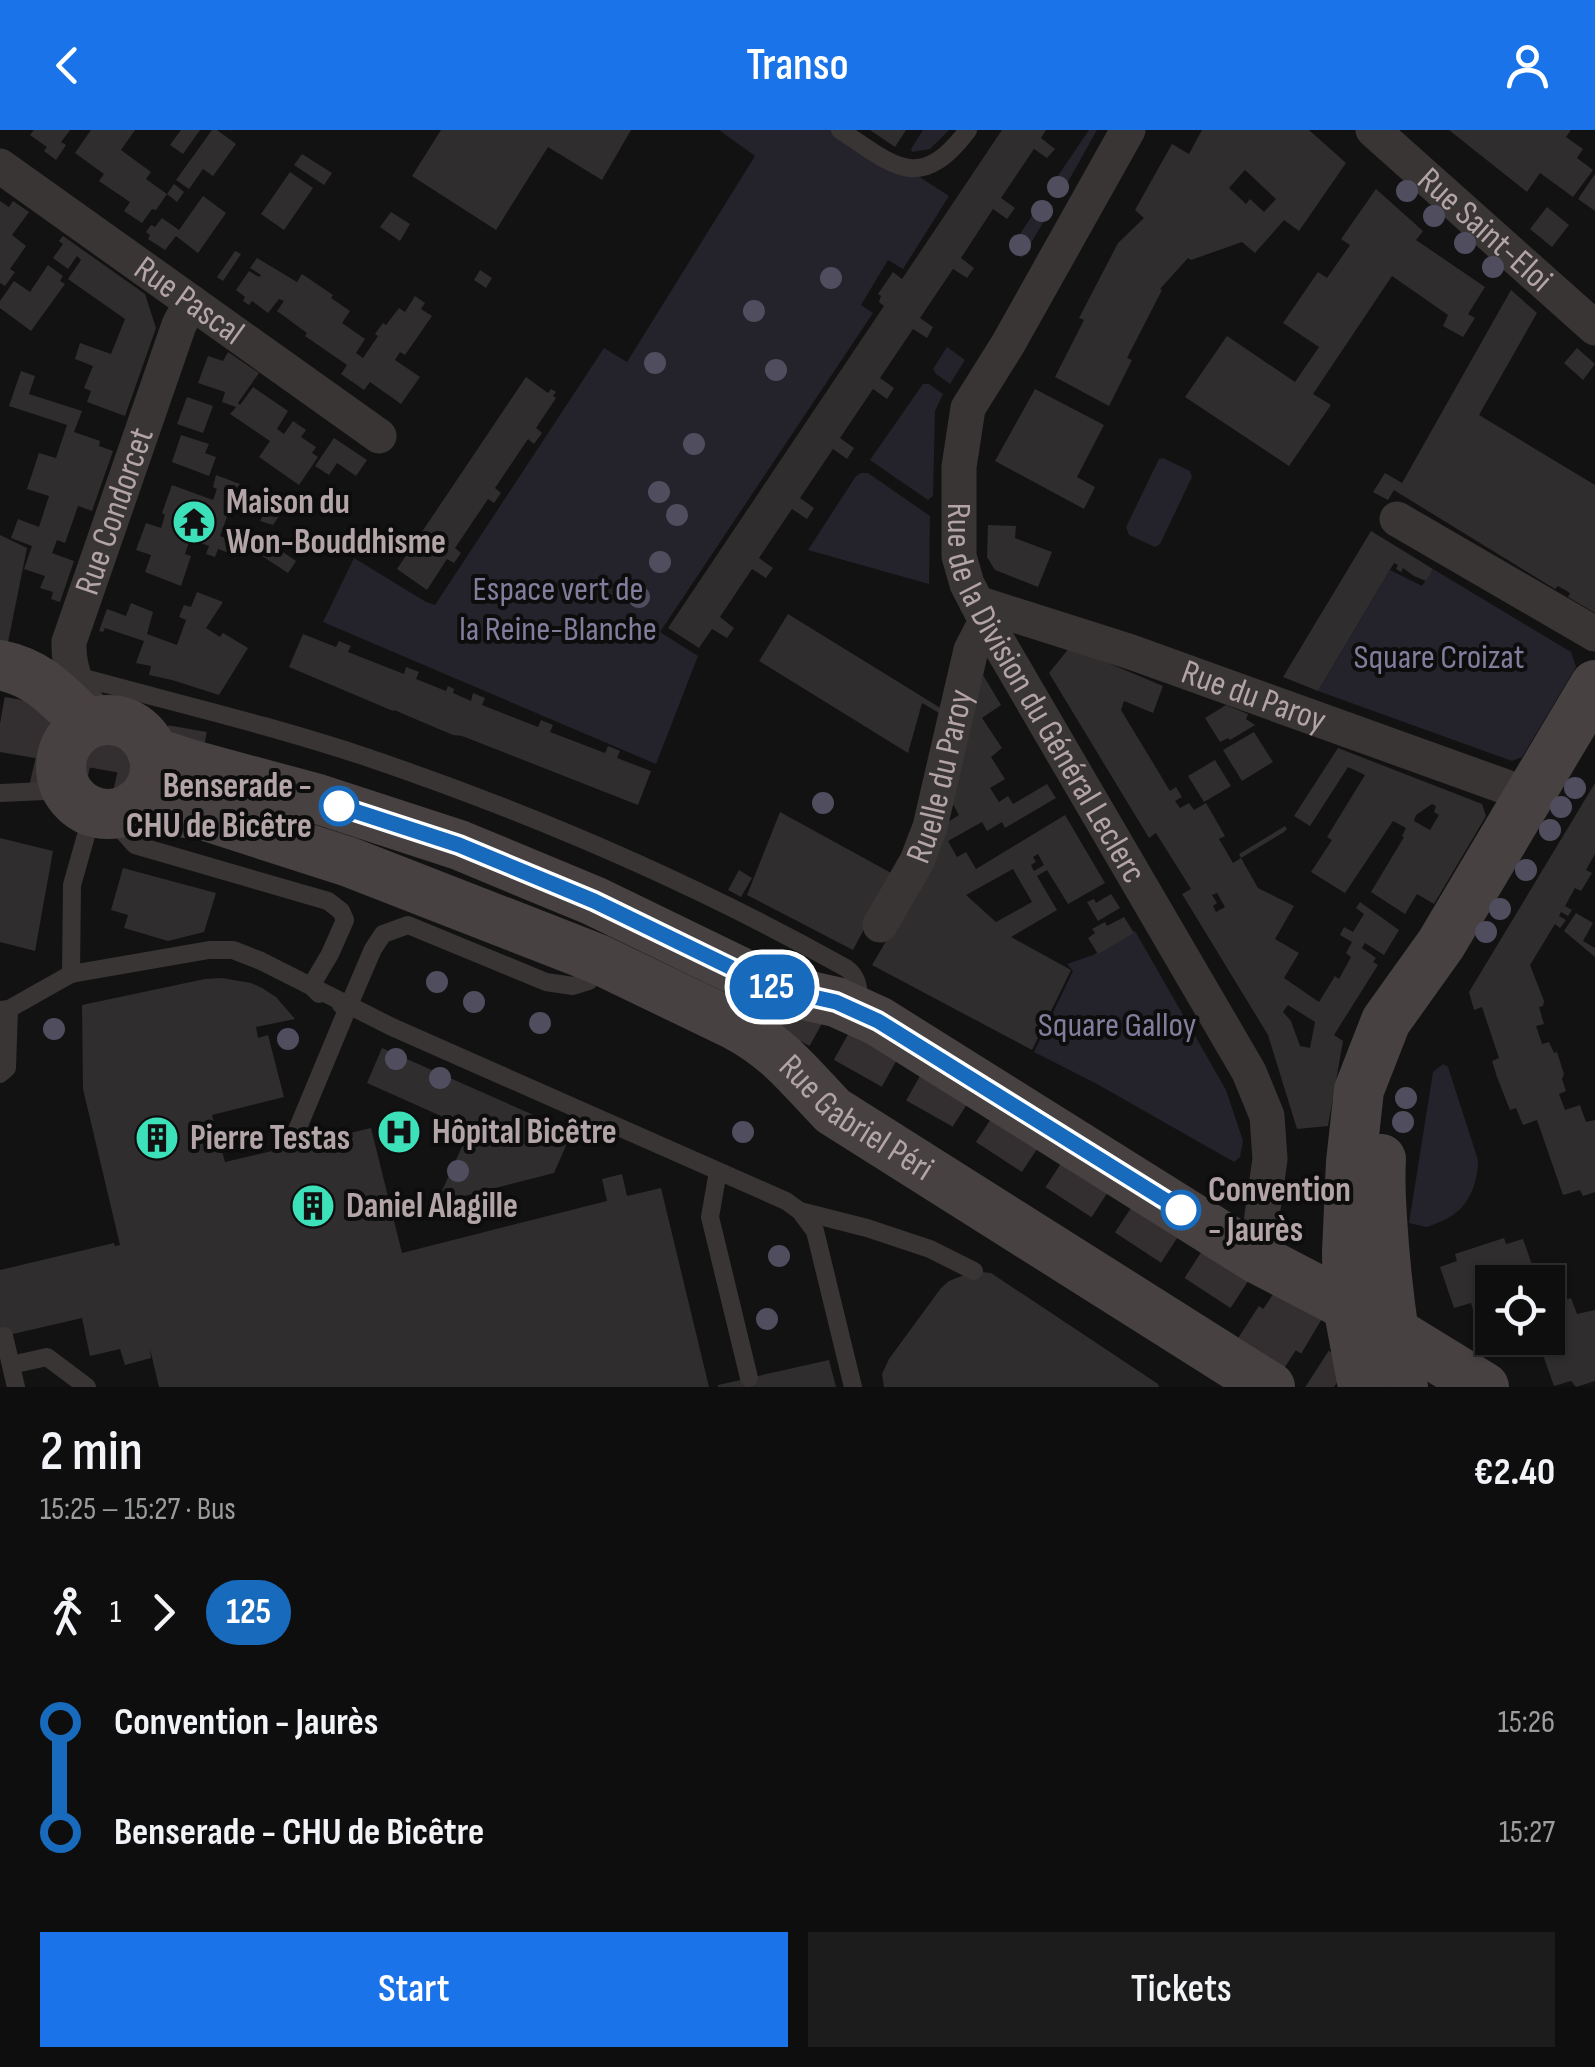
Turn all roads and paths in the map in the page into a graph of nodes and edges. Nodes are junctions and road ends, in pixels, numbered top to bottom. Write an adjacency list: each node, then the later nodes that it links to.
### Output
1 (840, 130): 2 (lane)
2 (968, 130)
3 (1128, 130): 10 (street, Rue de la Division du Général Leclerc)
4 (1373, 130): 7 (street, Rue Saint-Eloi)
5 (0, 166): 6 (street, Rue Pascal)
6 (190, 302): 8 (street, Rue Pascal); 13 (street, Rue Condorcet)
7 (1595, 328)
8 (379, 436)
9 (1397, 520): 11 (street)
10 (981, 612): 19 (street, Rue du Paroy); 21 (street, Ruelle du Paroy); 33 (street, Rue de la Division du Général Leclerc)
11 (1595, 634)
12 (0, 666): 16 (main road)
13 (73, 675): 16 (street); 28 (lane)
14 (0, 680): 16 (main road)
15 (1595, 685): 19 (main road)
16 (86, 727): 17 (main road); 20 (main road)
17 (152, 752): 20 (main road); 28 (main road, Rue Gabriel Péri)
18 (0, 794): 20 (lane, Rue Gabriel Péri)
19 (1531, 796): 22 (main road)
20 (101, 805): 23 (main road, Rue Gabriel Péri); 24 (lane); 25 (lane)
21 (880, 925)
22 (1441, 944): 35 (main road); 36 (main road)
23 (598, 959): 26 (lane); 43 (main road, Rue Gabriel Péri)
24 (71, 974): 25 (lane); 27 (lane)
25 (311, 986): 26 (lane)
26 (349, 1006): 30 (lane); 31 (lane)
27 (5, 1010): 29 (lane)
28 (860, 1012): 33 (main road, Rue Gabriel Péri)
29 (0, 1074)
30 (297, 1130)
31 (718, 1172): 32 (lane); 39 (lane)
32 (800, 1211): 34 (lane); 42 (lane)
33 (1256, 1258): 35 (main road, Rue Gabriel Péri)
34 (974, 1271)
35 (1348, 1306): 36 (main road, Rue Gabriel Péri); 44 (main road)
36 (1392, 1330): 45 (main road); 46 (main road, Rue Gabriel Péri)
37 (4, 1336): 38 (lane)
38 (11, 1365): 40 (lane); 41 (lane)
39 (749, 1378)
40 (16, 1387)
41 (87, 1387)
42 (853, 1387)
43 (1270, 1387)
44 (1363, 1387)
45 (1403, 1387)
46 (1484, 1387)

